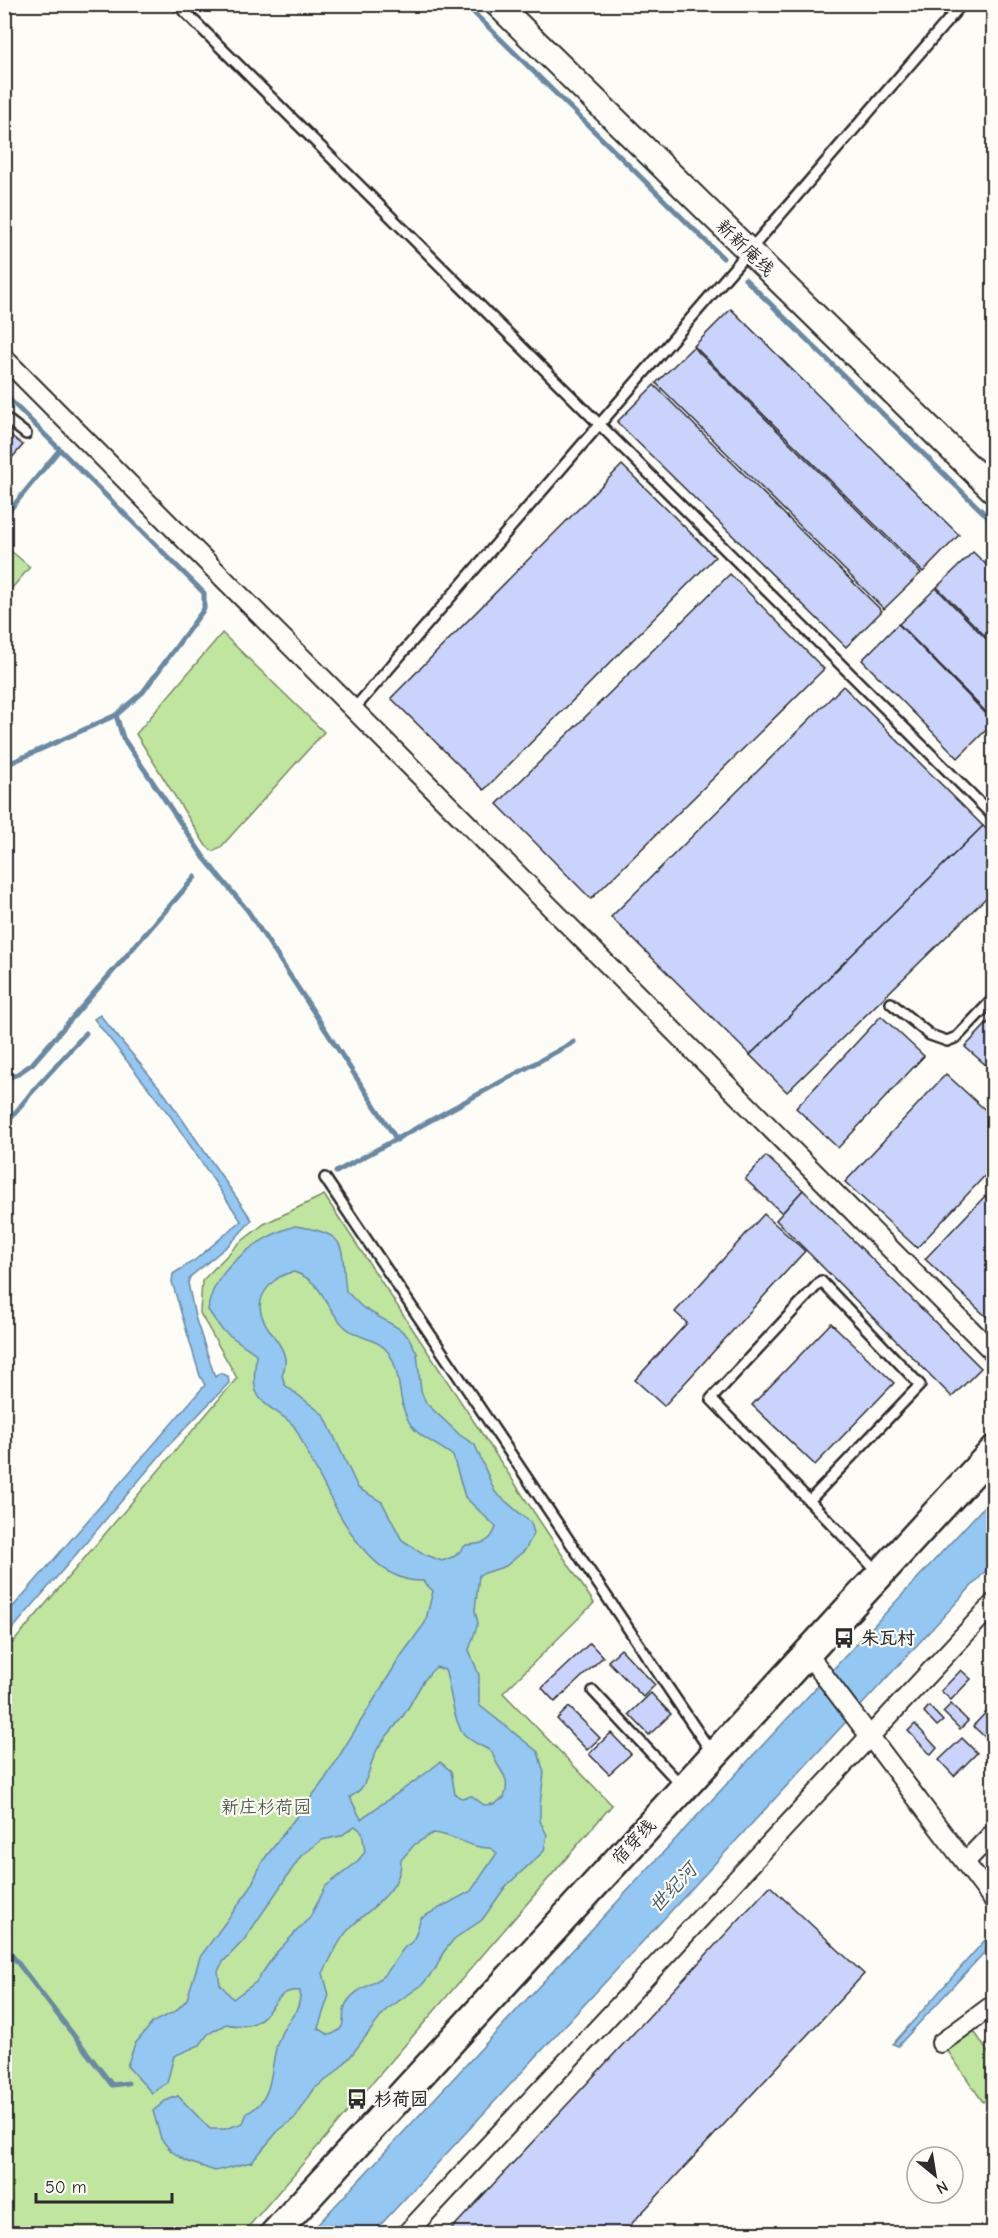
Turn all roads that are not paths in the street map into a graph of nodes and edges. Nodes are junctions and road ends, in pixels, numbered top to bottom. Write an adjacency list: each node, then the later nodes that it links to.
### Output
1 (177, 4): 7 (lane)
2 (497, 4): 4 (street, 新新庵线)
3 (962, 4): 4 (lane)
4 (749, 251): 7 (lane); 9 (street, 新新庵线)
5 (4, 358): 10 (street)
6 (4, 417): 8 (lane)
7 (600, 425): 10 (lane); 11 (lane)
8 (26, 434)
9 (993, 491)
10 (354, 709): 15 (street)
11 (993, 817)
12 (993, 998): 13 (lane)
13 (891, 1003)
14 (325, 1178): 23 (lane)
15 (993, 1353)
16 (993, 1450): 18 (main road, 宿穿线)
17 (809, 1501): 17 (lane); 18 (lane)
18 (879, 1574): 20 (main road, 宿穿线)
19 (993, 1603): 22 (street)
20 (813, 1661): 22 (street); 23 (main road, 宿穿线)
21 (592, 1691): 24 (lane)
22 (868, 1734): 26 (street); 31 (street)
23 (713, 1755): 24 (main road, 宿穿线)
24 (684, 1787): 30 (main road, 宿穿线)
25 (993, 1832): 26 (street)
26 (965, 1862): 27 (street)
27 (993, 1901)
28 (993, 2004): 29 (street)
29 (941, 2043)
30 (274, 2234)
31 (405, 2234)

